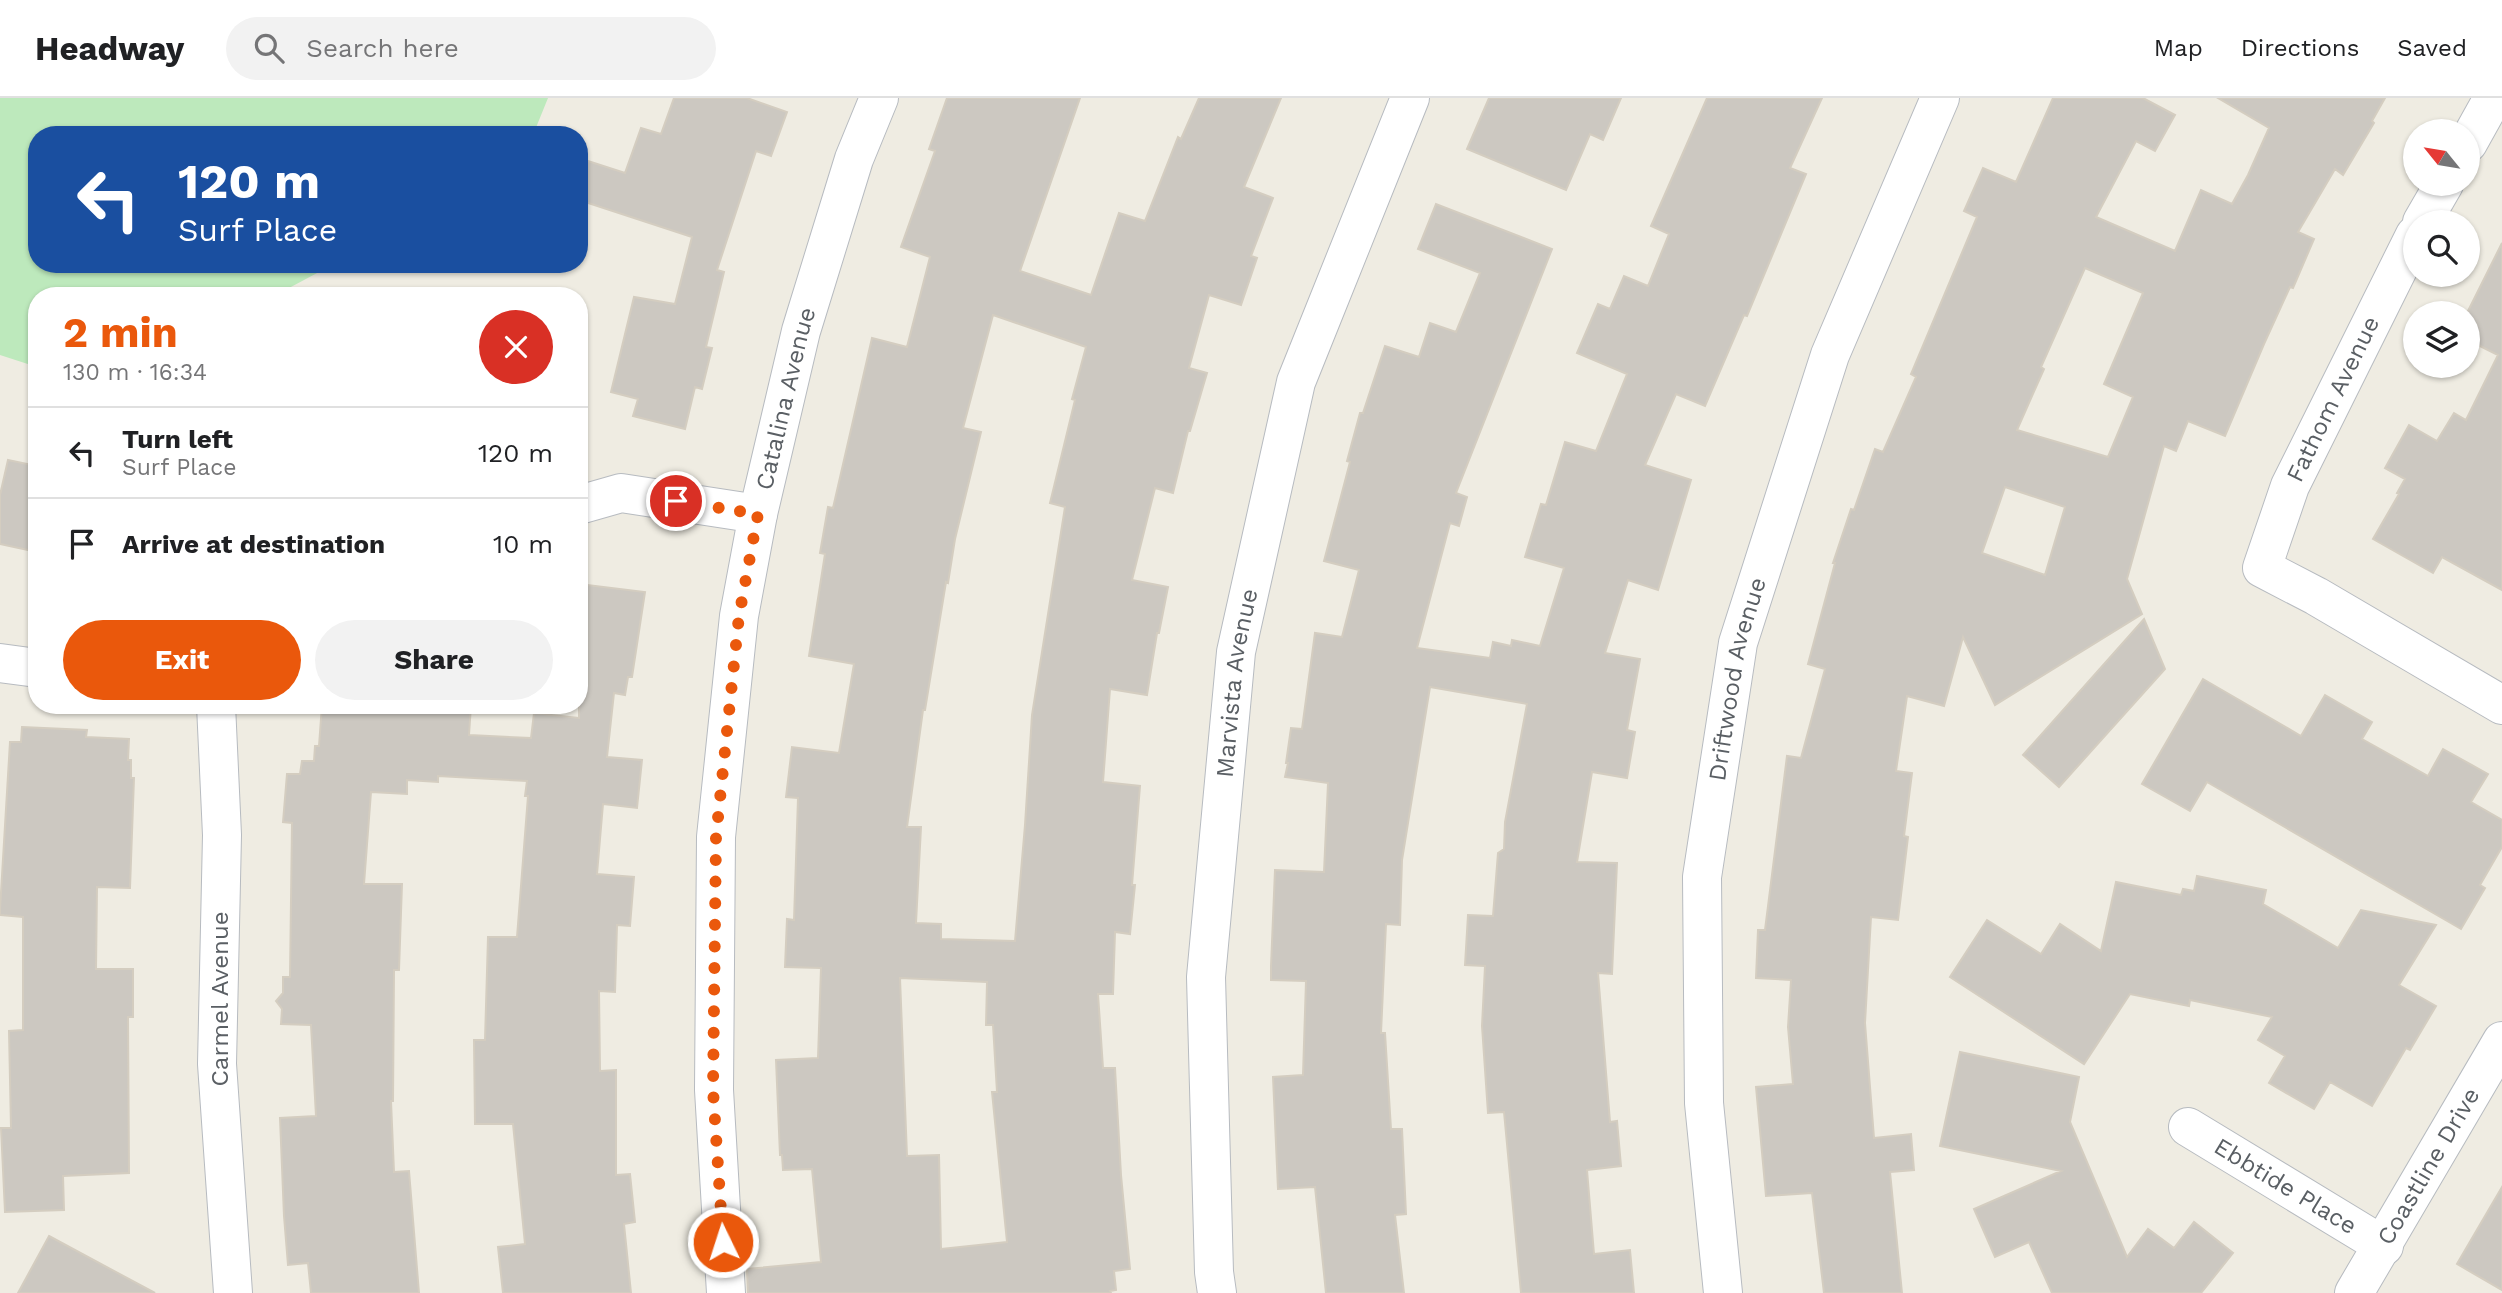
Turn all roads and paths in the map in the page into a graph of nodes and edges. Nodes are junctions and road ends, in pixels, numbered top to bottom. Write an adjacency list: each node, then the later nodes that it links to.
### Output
1 (878, 98): 8 (street, Catalina Avenue)
2 (1410, 98): 18 (street, Marvista Avenue)
3 (1940, 98): 19 (street, Driftwood Avenue)
4 (2493, 98): 5 (street)
5 (2480, 121)
6 (2403, 259): 11 (street, Fathom Avenue)
7 (588, 502): 8 (street)
8 (758, 514): 17 (street, Catalina Avenue)
9 (0, 663): 10 (street)
10 (28, 667)
11 (2502, 705)
12 (216, 714): 16 (street, Carmel Avenue)
13 (2502, 1041): 15 (street, Coastline Drive)
14 (2188, 1127): 15 (street, Ebbtide Place)
15 (2384, 1246): 20 (street, Coastline Drive)
16 (233, 1293)
17 (726, 1293)
18 (1217, 1293)
19 (1723, 1293)
20 (2354, 1293)

